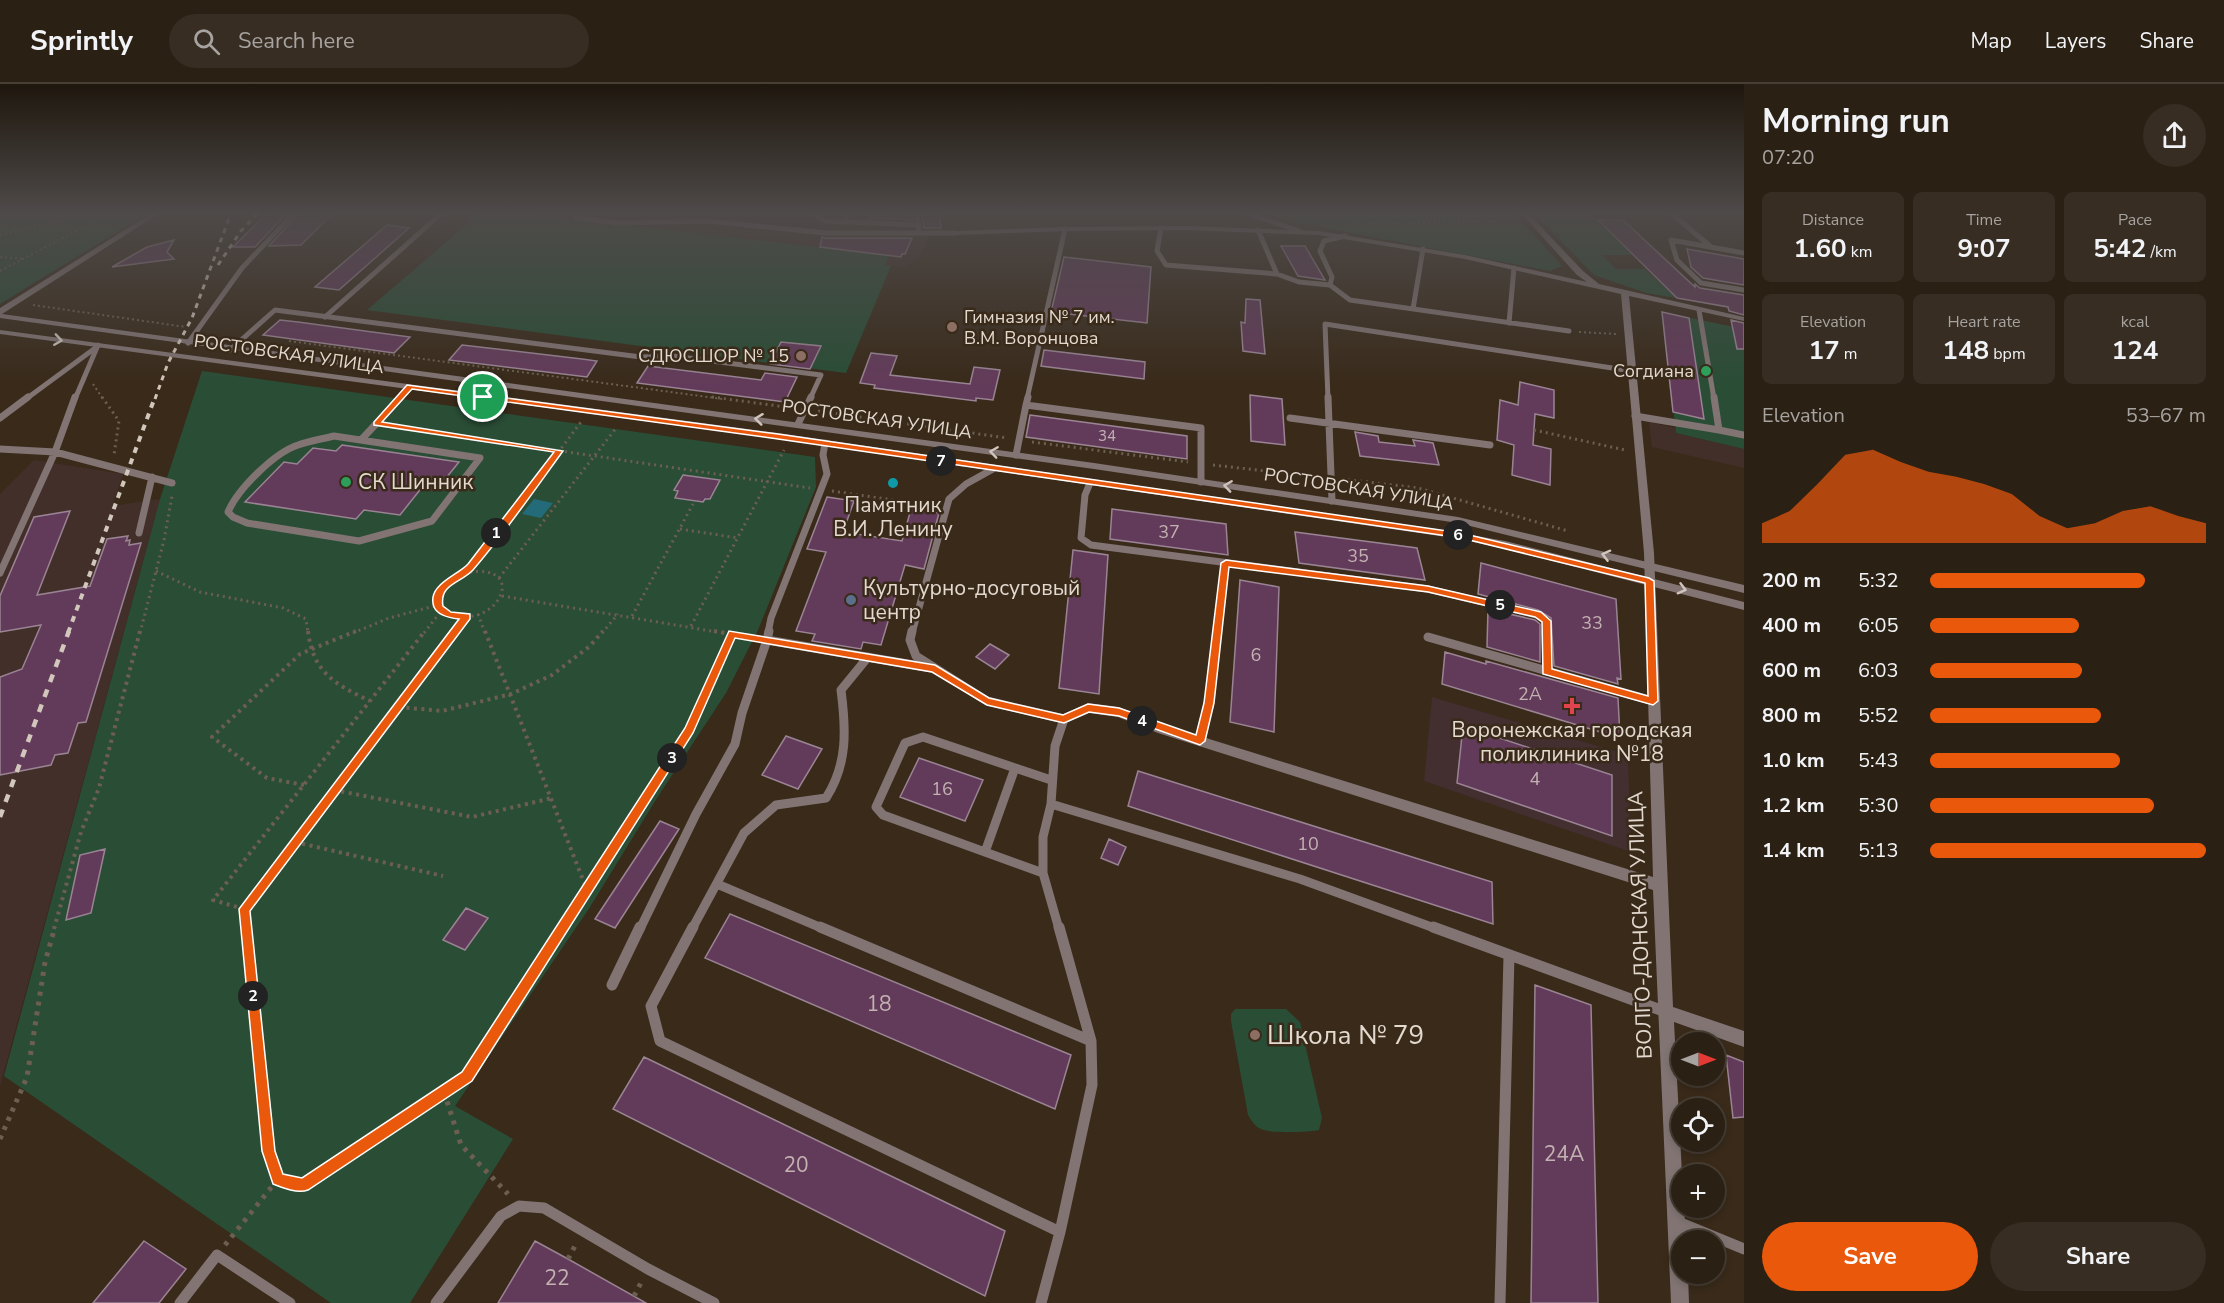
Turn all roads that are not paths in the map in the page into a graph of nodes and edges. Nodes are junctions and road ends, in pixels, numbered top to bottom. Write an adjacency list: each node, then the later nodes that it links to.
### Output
1 (67, 270): 20 (street)
2 (241, 270): 26 (lane)
3 (378, 270): 21 (lane)
4 (1056, 270): 31 (lane)
5 (1226, 270): 13 (lane)
6 (1274, 270): 13 (lane)
7 (1329, 270): 14 (lane)
8 (1420, 270): 18 (lane)
9 (1514, 270): 23 (lane)
10 (1522, 270): 15 (street)
11 (1577, 270): 15 (street)
12 (1687, 270): 16 (lane)
13 (1276, 274): 14 (lane)
14 (1330, 285): 18 (lane)
15 (1601, 288): 17 (street)
16 (1744, 290)
17 (1625, 294): 19 (street); 29 (street, ВОЛГО-ДОНСКАЯ УЛИЦА)
18 (1413, 309): 23 (lane)
19 (1699, 310): 22 (street); 37 (lane)
20 (0, 314): 26 (street, РОСТОВСКАЯ УЛИЦА)
21 (325, 317): 28 (lane); 36 (lane)
22 (1744, 319)
23 (1509, 323): 24 (lane)
24 (1569, 331)
25 (0, 332): 27 (street, РОСТОВСКАЯ УЛИЦА, one-way to 27)
26 (188, 343): 28 (street, РОСТОВСКАЯ УЛИЦА)
27 (98, 345): 30 (street, РОСТОВСКАЯ УЛИЦА); 33 (lane); 43 (lane)
28 (231, 350): 36 (street, РОСТОВСКАЯ УЛИЦА, one-way to 28)
29 (1632, 371): 32 (street, ВОЛГО-ДОНСКАЯ УЛИЦА); 35 (lane)
30 (410, 387): 39 (lane); 40 (street, РОСТОВСКАЯ УЛИЦА)
31 (1026, 405): 44 (lane); 47 (lane)
32 (1635, 416): 37 (lane); 53 (street, ВОЛГО-ДОНСКАЯ УЛИЦА)
33 (0, 418)
34 (1290, 418): 35 (lane)
35 (1328, 422): 41 (lane); 50 (lane)
36 (798, 424): 44 (street, РОСТОВСКАЯ УЛИЦА, one-way to 36)
37 (1719, 430): 38 (lane)
38 (1744, 435)
39 (361, 440): 39 (lane)
40 (825, 443): 45 (street, РОСТОВСКАЯ УЛИЦА); 59 (lane)
41 (1490, 445)
42 (0, 449): 43 (lane)
43 (55, 452): 46 (lane); 54 (lane)
44 (1016, 455): 47 (street, РОСТОВСКАЯ УЛИЦА)
45 (993, 469): 49 (street, РОСТОВСКАЯ УЛИЦА); 61 (lane)
46 (152, 477): 48 (lane); 51 (lane)
47 (1201, 482): 50 (street, РОСТОВСКАЯ УЛИЦА, one-way to 47)
48 (172, 483)
49 (1090, 483): 52 (lane); 55 (street, РОСТОВСКАЯ УЛИЦА)
50 (1332, 501): 53 (street, РОСТОВСКАЯ УЛИЦА, one-way to 50)
51 (139, 533)
52 (1226, 563): 62 (lane); 65 (lane)
53 (1649, 566): 55 (street, ВОЛГО-ДОНСКАЯ УЛИЦА); 56 (street, РОСТОВСКАЯ УЛИЦА)
54 (0, 573)
55 (1649, 581): 57 (street, РОСТОВСКАЯ УЛИЦА, one-way to 57); 63 (street, ВОЛГО-ДОНСКАЯ УЛИЦА)
56 (1744, 589)
57 (1744, 606)
58 (1428, 638): 62 (lane)
59 (767, 640): 60 (lane); 74 (lane)
60 (868, 657): 61 (lane); 71 (lane)
61 (935, 669): 64 (lane)
62 (1547, 671): 63 (lane)
63 (1653, 701): 72 (street, ВОЛГО-ДОНСКАЯ УЛИЦА)
64 (1064, 719): 65 (street); 67 (lane)
65 (1200, 741): 72 (street)
66 (1015, 768): 67 (lane); 69 (lane); 69 (lane)
67 (1051, 780): 68 (lane)
68 (1050, 804): 70 (lane); 73 (lane)
69 (985, 852): 70 (lane)
70 (1043, 873): 77 (lane)
71 (717, 884): 77 (lane); 79 (lane)
72 (1660, 886): 75 (street, ВОЛГО-ДОНСКАЯ УЛИЦА)
73 (1509, 956): 75 (lane); 86 (lane)
74 (612, 985)
75 (1666, 1012): 76 (street); 78 (street, ВОЛГО-ДОНСКАЯ УЛИЦА)
76 (1744, 1039)
77 (1091, 1041): 79 (lane)
78 (1676, 1221): 80 (lane); 87 (street, ВОЛГО-ДОНСКАЯ УЛИЦА)
79 (1060, 1232): 85 (lane)
80 (1744, 1249)
81 (180, 1303): 82 (lane)
82 (290, 1303)
83 (436, 1303): 84 (lane)
84 (714, 1303)
85 (1041, 1303)
86 (1500, 1303)
87 (1680, 1303)

